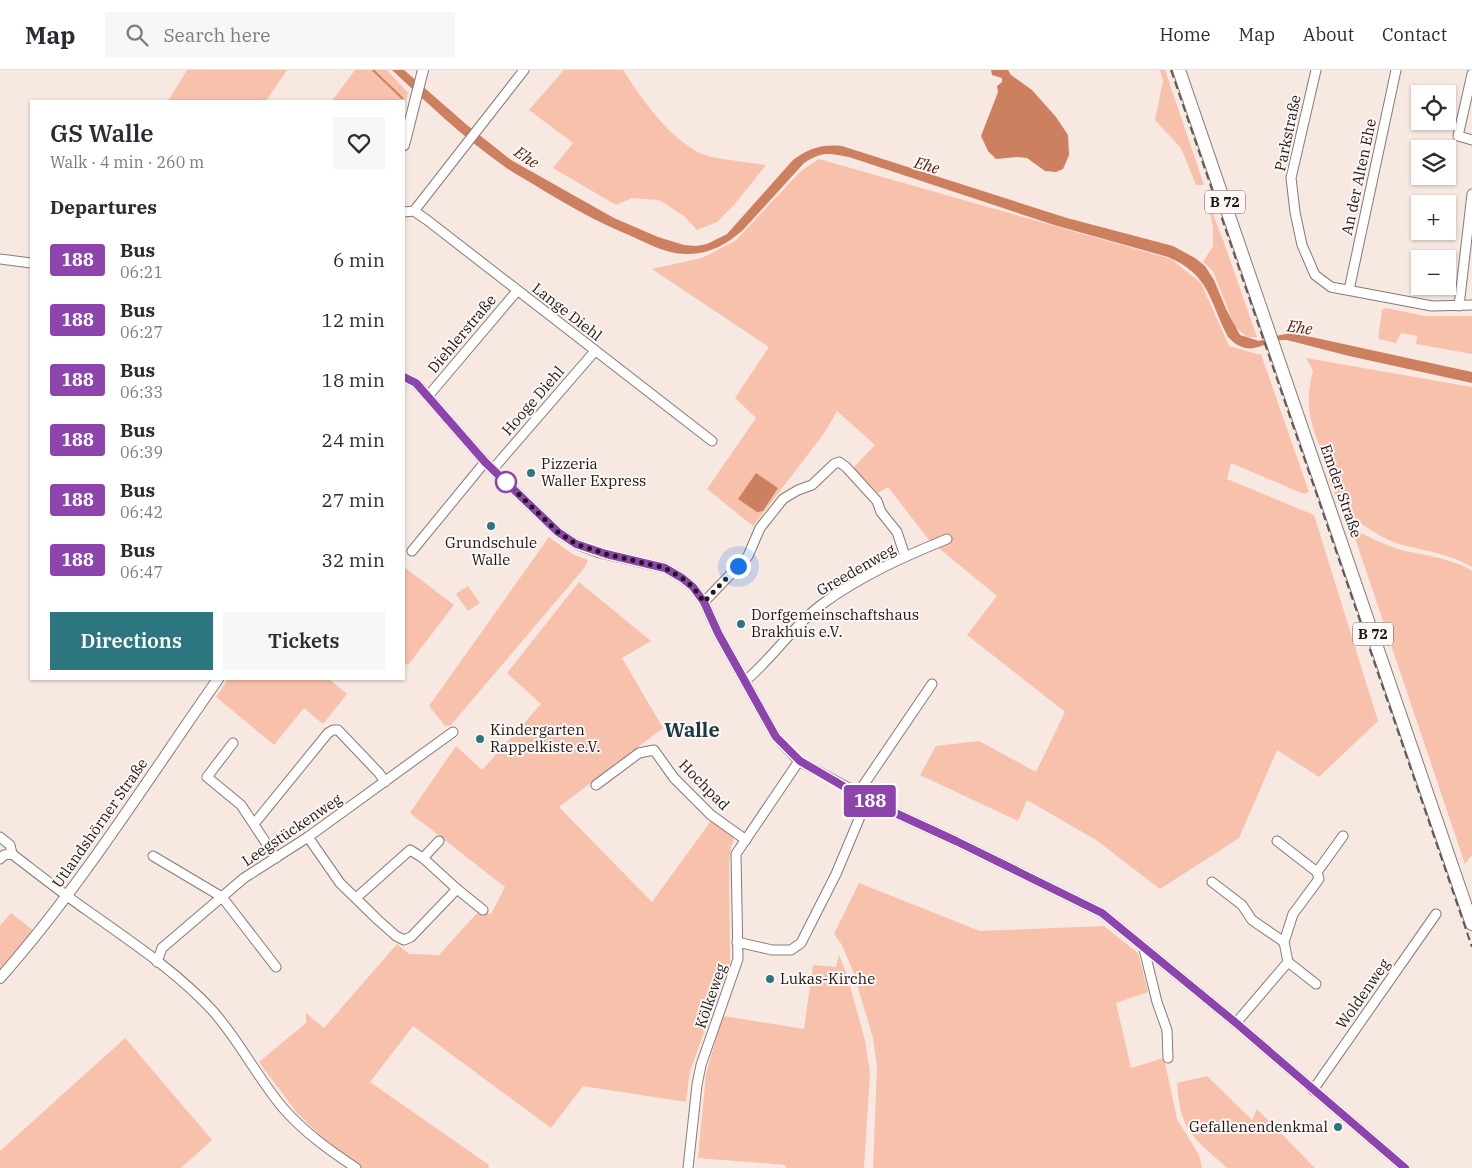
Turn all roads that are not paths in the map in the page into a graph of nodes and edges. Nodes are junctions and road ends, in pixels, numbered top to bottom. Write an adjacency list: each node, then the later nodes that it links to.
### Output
1 (422, 70): 8 (street)
2 (524, 70): 10 (street)
3 (1179, 70): 58 (main road, Emder Straße / B 72)
4 (1316, 70): 14 (street, Parkstraße)
5 (1396, 70): 14 (street, An der Alten Ehe)
6 (1472, 74): 7 (street)
7 (1472, 140)
8 (405, 141)
9 (1472, 194): 16 (street)
10 (414, 211): 11 (street); 15 (street, Lange Diehl)
11 (405, 212)
12 (0, 259): 13 (street)
13 (30, 263)
14 (1348, 290): 16 (street, Parkstraße)
15 (517, 291): 18 (street, Lange Diehl); 20 (street, Diehlerstraße)
16 (1459, 306): 17 (street, Parkstraße)
17 (1472, 306)
18 (594, 351): 21 (street, Lange Diehl); 23 (street, Hooge Diehl)
19 (405, 378): 20 (street)
20 (428, 395): 22 (street)
21 (712, 441)
22 (485, 462): 23 (street); 25 (street)
23 (493, 469): 27 (street)
24 (948, 539): 26 (street, Greedenweg)
25 (412, 551)
26 (906, 556): 27 (street); 29 (street, Greedenweg)
27 (704, 602): 29 (street)
28 (217, 680): 53 (street, Utlandshörner Straße)
29 (745, 681): 33 (street)
30 (932, 684): 36 (street)
31 (453, 732): 34 (street, Leegstückenweg)
32 (233, 743): 38 (street)
33 (800, 761): 36 (street); 42 (street, Kölkeweg)
34 (385, 782): 38 (street); 41 (street, Leegstückenweg)
35 (596, 785): 42 (street, Hochpad)
36 (858, 794): 37 (street)
37 (867, 800): 59 (street); 61 (street)
38 (254, 824): 47 (street)
39 (1343, 836): 50 (street)
40 (0, 837): 45 (street)
41 (308, 837): 47 (street, Leegstückenweg); 55 (street)
42 (746, 840): 59 (street, Kölkeweg)
43 (439, 841): 48 (street)
44 (1277, 841): 50 (street)
45 (12, 854): 49 (street); 53 (street)
46 (153, 856): 54 (street)
47 (276, 858): 54 (street, Leegstückenweg)
48 (423, 858): 52 (street); 55 (street)
49 (0, 859)
50 (1317, 872): 60 (street)
51 (1212, 882): 60 (street)
52 (457, 889): 55 (street); 56 (street)
53 (67, 896): 62 (street); 65 (street, Utlandshörner Straße)
54 (222, 897): 62 (street, Leegstückenweg); 64 (street)
55 (356, 898)
56 (483, 910)
57 (1436, 914): 69 (street, Woldenweg)
58 (1472, 924)
59 (737, 942): 71 (street, Kölkeweg)
60 (1284, 942): 63 (street)
61 (1144, 948): 67 (street); 68 (street)
62 (157, 962): 70 (street)
63 (1288, 962): 66 (street); 67 (street)
64 (276, 967)
65 (0, 978)
66 (1316, 984)
67 (1236, 1023): 69 (street)
68 (1168, 1058)
69 (1313, 1090): 72 (street)
70 (356, 1168)
71 (688, 1168)
72 (1405, 1168)

